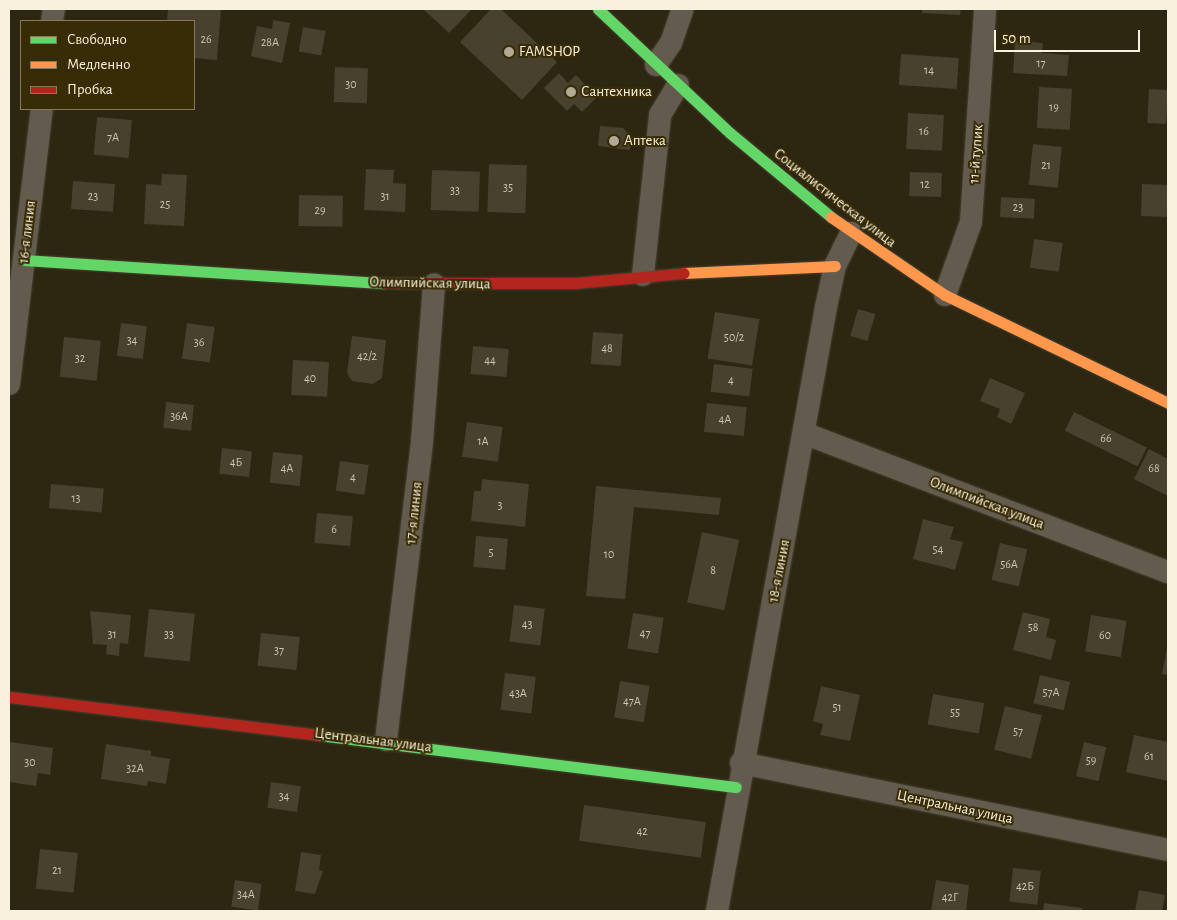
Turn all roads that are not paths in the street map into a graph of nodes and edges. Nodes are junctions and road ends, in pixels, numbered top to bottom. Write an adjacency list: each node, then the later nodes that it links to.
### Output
1 (598, 9): 4 (street, Социалистическая улица)
2 (683, 9): 4 (street)
3 (985, 9): 13 (street, 11-й тупик)
4 (656, 64): 5 (street, Социалистическая улица)
5 (678, 86): 7 (street, Социалистическая улица); 11 (street)
6 (42, 110): 8 (street, 16-я линия)
7 (851, 233): 10 (street, 18-я линия); 13 (street, Социалистическая улица)
8 (18, 235): 9 (street, 16-я линия)
9 (24, 260): 12 (street, Олимпийская улица); 14 (street, 16-я линия)
10 (836, 266): 11 (street, Олимпийская улица); 16 (street, 18-я линия)
11 (643, 275): 12 (street, Олимпийская улица)
12 (434, 284): 19 (street, 17-я линия)
13 (945, 295): 15 (street, Социалистическая улица)
14 (9, 384)
15 (1168, 403)
16 (806, 434): 17 (street, Олимпийская улица); 20 (street, 18-я линия)
17 (1168, 572)
18 (9, 697): 19 (street, Центральная улица)
19 (386, 740): 21 (street, Центральная улица)
20 (741, 763): 21 (street, 18-я линия); 22 (street, Центральная улица)
21 (736, 787): 23 (street, 18-я линия)
22 (1168, 850)
23 (717, 911)

